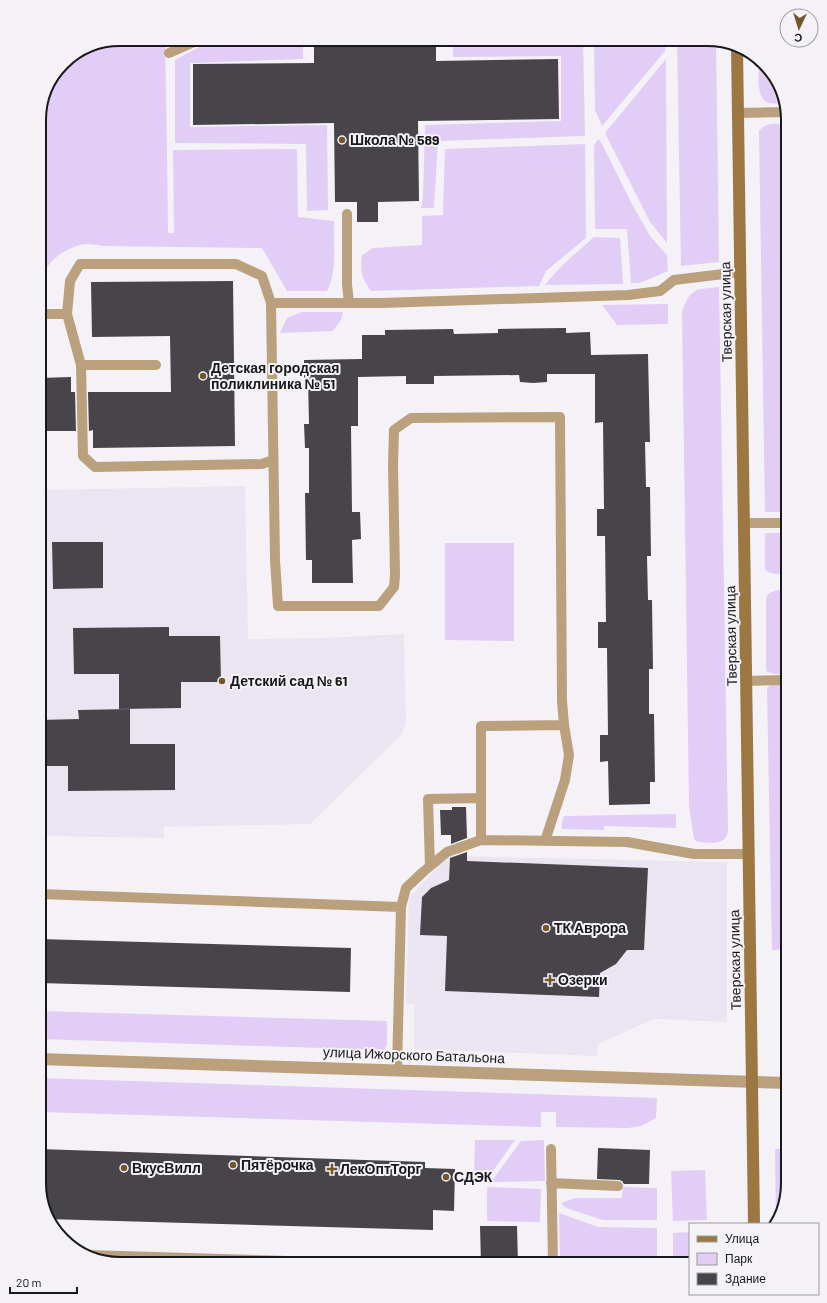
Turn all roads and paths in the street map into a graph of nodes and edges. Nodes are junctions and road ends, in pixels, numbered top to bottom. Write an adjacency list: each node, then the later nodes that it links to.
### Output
1 (185, 46): 2 (lane)
2 (169, 53)
3 (737, 53): 5 (main road, Тверская улица)
4 (781, 112): 5 (lane)
5 (738, 113): 7 (main road, Тверская улица)
6 (347, 214): 9 (lane)
7 (740, 272): 9 (lane); 15 (main road, Тверская улица)
8 (271, 303): 9 (lane); 11 (lane); 14 (lane)
9 (349, 303)
10 (46, 314): 11 (lane)
11 (67, 314): 12 (lane)
12 (81, 365): 13 (lane); 14 (lane)
13 (156, 365)
14 (273, 460): 19 (lane)
15 (744, 523): 16 (lane); 18 (main road, Тверская улица)
16 (781, 523)
17 (781, 680): 18 (lane)
18 (746, 681): 23 (main road, Тверская улица)
19 (564, 725): 20 (lane); 22 (lane)
20 (481, 798): 21 (lane); 24 (lane)
21 (481, 840): 22 (lane); 24 (lane)
22 (545, 841): 23 (lane)
23 (749, 854): 29 (main road, Тверская улица)
24 (430, 866): 26 (lane)
25 (46, 894): 26 (lane)
26 (401, 907): 28 (lane)
27 (46, 1058): 28 (street, улица Ижорского Батальона)
28 (397, 1070): 29 (street, улица Ижорского Батальона)
29 (752, 1082): 30 (street, улица Ижорского Батальона); 34 (main road, Тверская улица)
30 (781, 1083)
31 (551, 1149): 32 (lane)
32 (551, 1183): 33 (lane); 37 (lane)
33 (618, 1186)
34 (754, 1223)
35 (103, 1255): 36 (lane)
36 (151, 1257)
37 (553, 1257)

